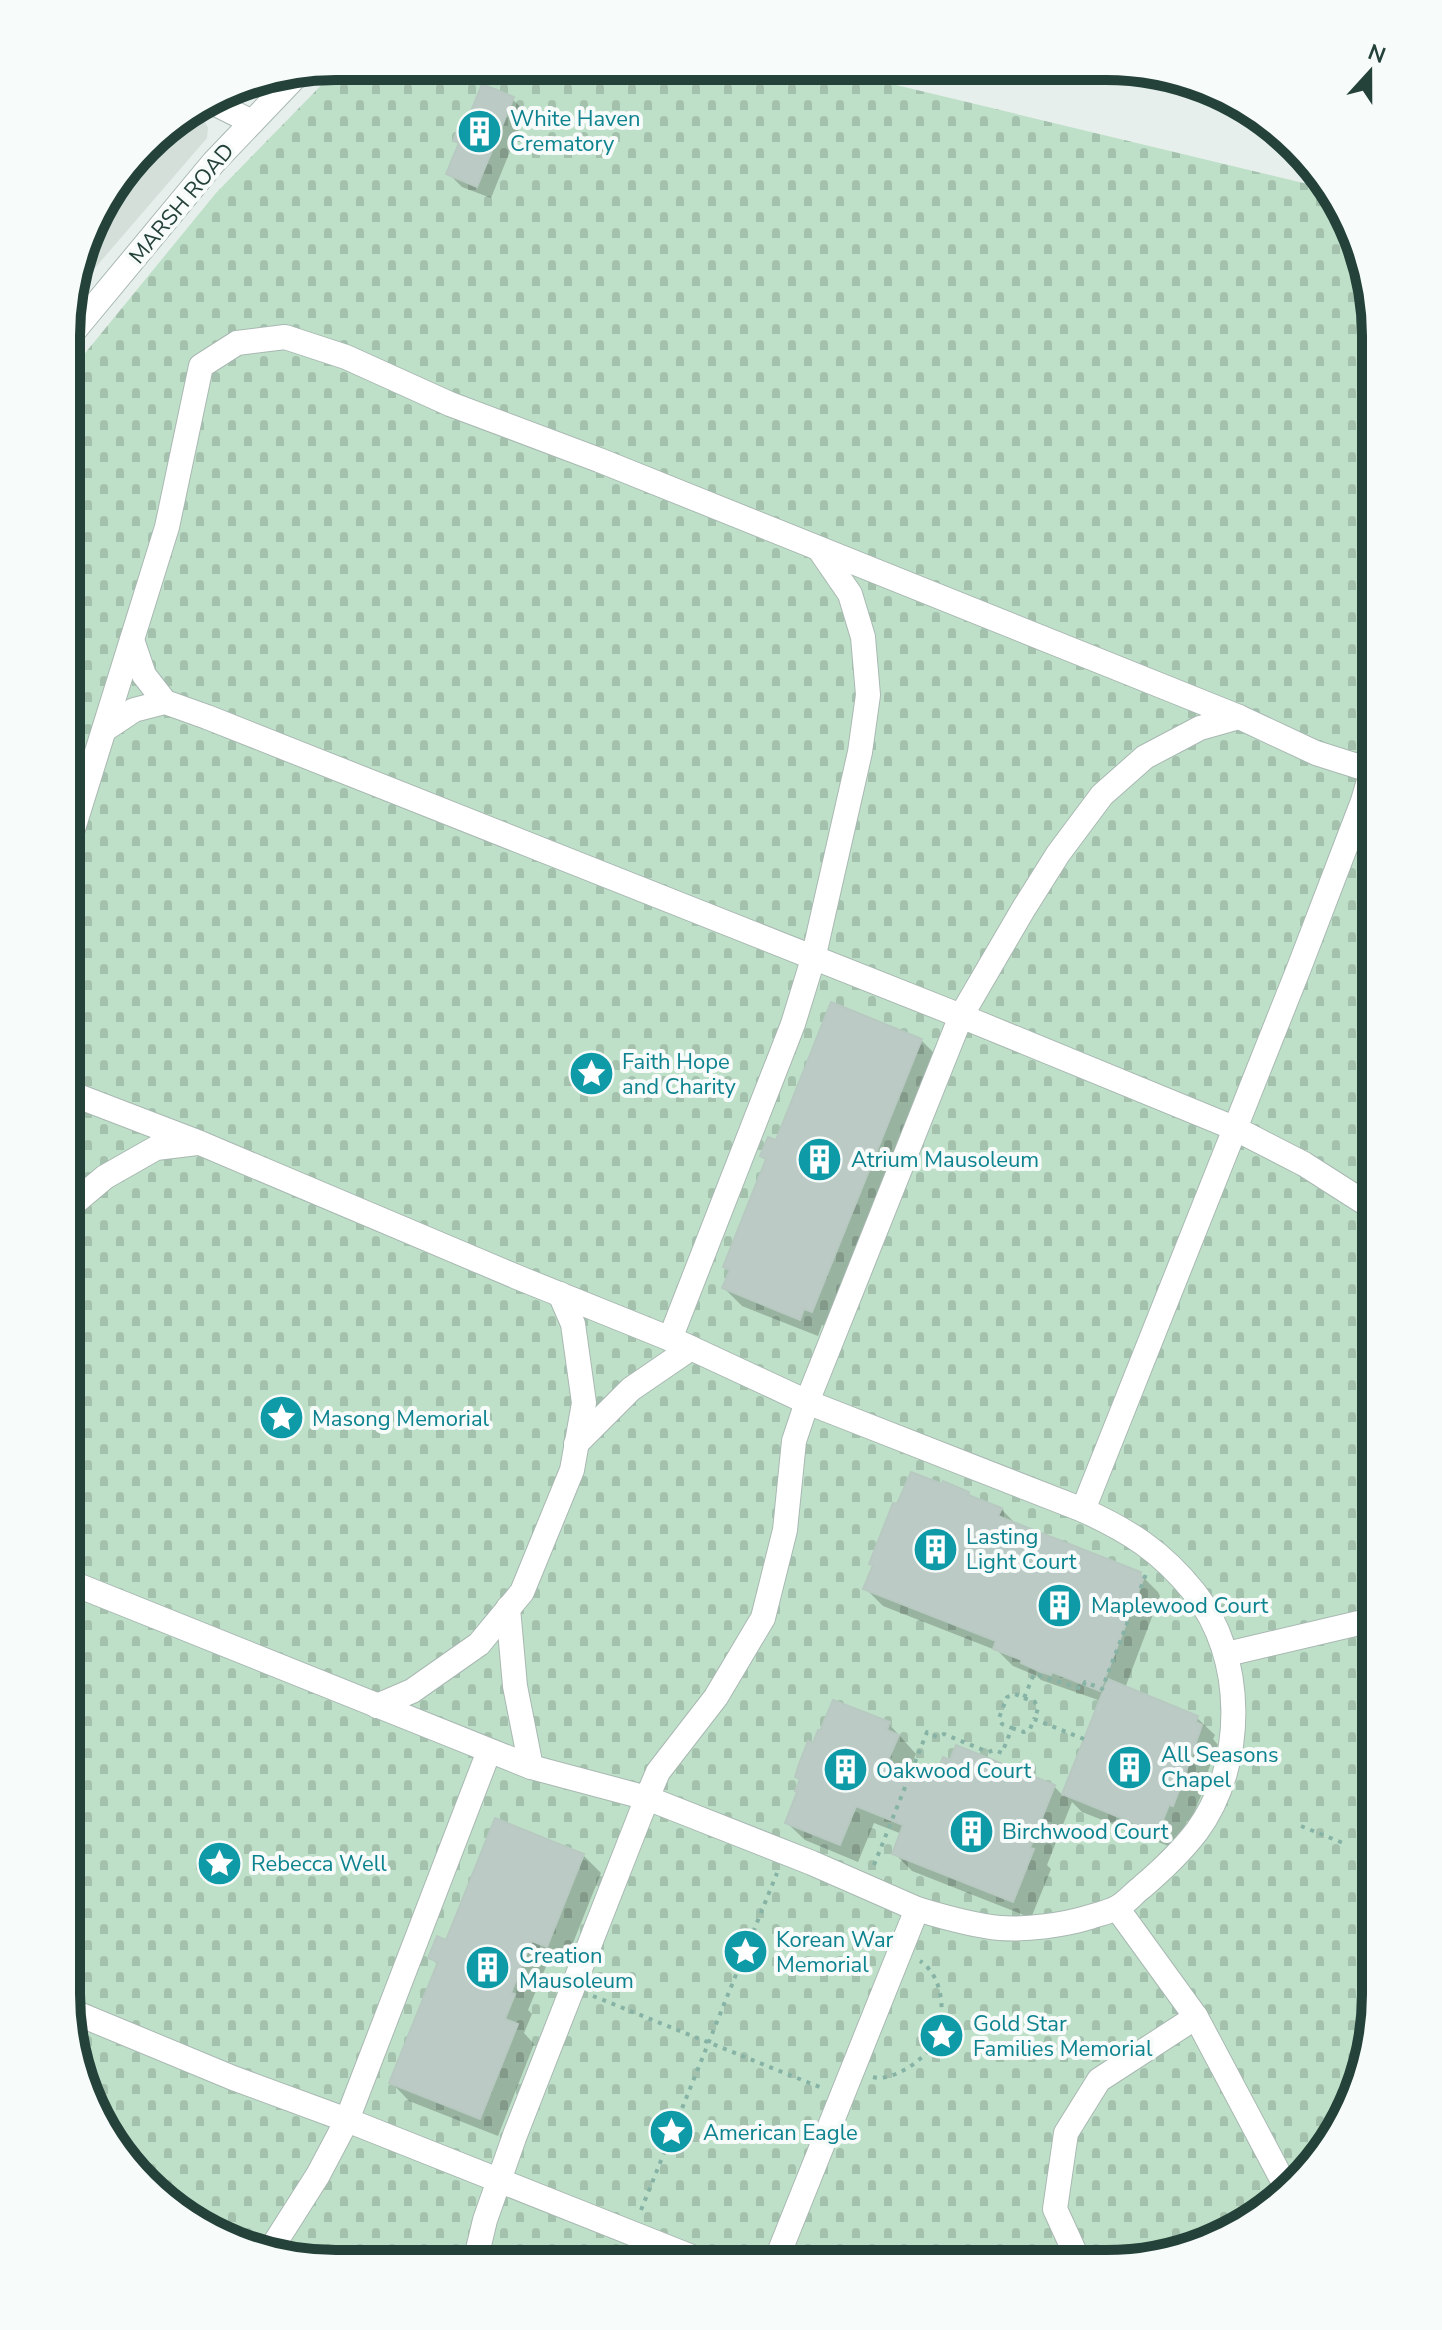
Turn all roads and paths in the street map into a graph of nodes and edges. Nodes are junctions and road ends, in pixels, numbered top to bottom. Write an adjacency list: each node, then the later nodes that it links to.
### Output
1 (287, 85): 3 (street, MARSH ROAD)
2 (222, 107): 3 (street)
3 (252, 122): 4 (street, MARSH ROAD)
4 (81, 323)
5 (819, 549): 6 (street); 8 (street); 13 (street)
6 (132, 640): 7 (street); 9 (street)
7 (165, 702): 9 (street); 13 (street)
8 (1239, 717): 10 (street); 14 (street)
9 (104, 730): 12 (street)
10 (1362, 767)
11 (1362, 804): 16 (street)
12 (80, 807)
13 (813, 959): 14 (street); 21 (street)
14 (961, 1016): 16 (street); 22 (street)
15 (80, 1097): 17 (street)
16 (1234, 1128): 19 (street); 24 (street)
17 (200, 1143): 18 (street); 20 (street)
18 (80, 1198)
19 (1361, 1201)
20 (560, 1294): 21 (street); 23 (street)
21 (681, 1343): 22 (street); 23 (street)
22 (807, 1402): 24 (street); 37 (street)
23 (576, 1444): 27 (street)
24 (1083, 1510): 25 (street)
25 (1155, 1552): 29 (street); 30 (path)
26 (80, 1586): 31 (street)
27 (508, 1608): 31 (street); 36 (street)
28 (1361, 1622): 29 (street)
29 (1227, 1654): 42 (street)
30 (1024, 1698): 32 (path); 33 (path)
31 (377, 1706): 35 (street)
32 (1034, 1719): 33 (path); 34 (path)
33 (1012, 1728): 41 (path)
34 (1084, 1739)
35 (489, 1751): 36 (street); 51 (street)
36 (531, 1767): 37 (street)
37 (647, 1798): 40 (street); 45 (street)
38 (1301, 1826): 39 (path)
39 (1343, 1843)
40 (785, 1852): 41 (street); 48 (path)
41 (866, 1886): 43 (street)
42 (1117, 1908): 43 (street); 47 (street)
43 (917, 1909): 44 (street)
44 (902, 1949): 49 (street); 49 (path)
45 (572, 1988): 48 (path); 53 (street)
46 (82, 2015): 51 (street)
47 (1196, 2017): 52 (street); 59 (street)
48 (709, 2041): 50 (path); 54 (path)
49 (853, 2072): 50 (street)
50 (843, 2096): 58 (street)
51 (347, 2120): 53 (street); 55 (street)
52 (1282, 2179)
53 (498, 2180): 56 (street); 57 (street)
54 (640, 2213)
55 (275, 2242)
56 (478, 2250)
57 (674, 2250)
58 (780, 2250)
59 (1074, 2250)

